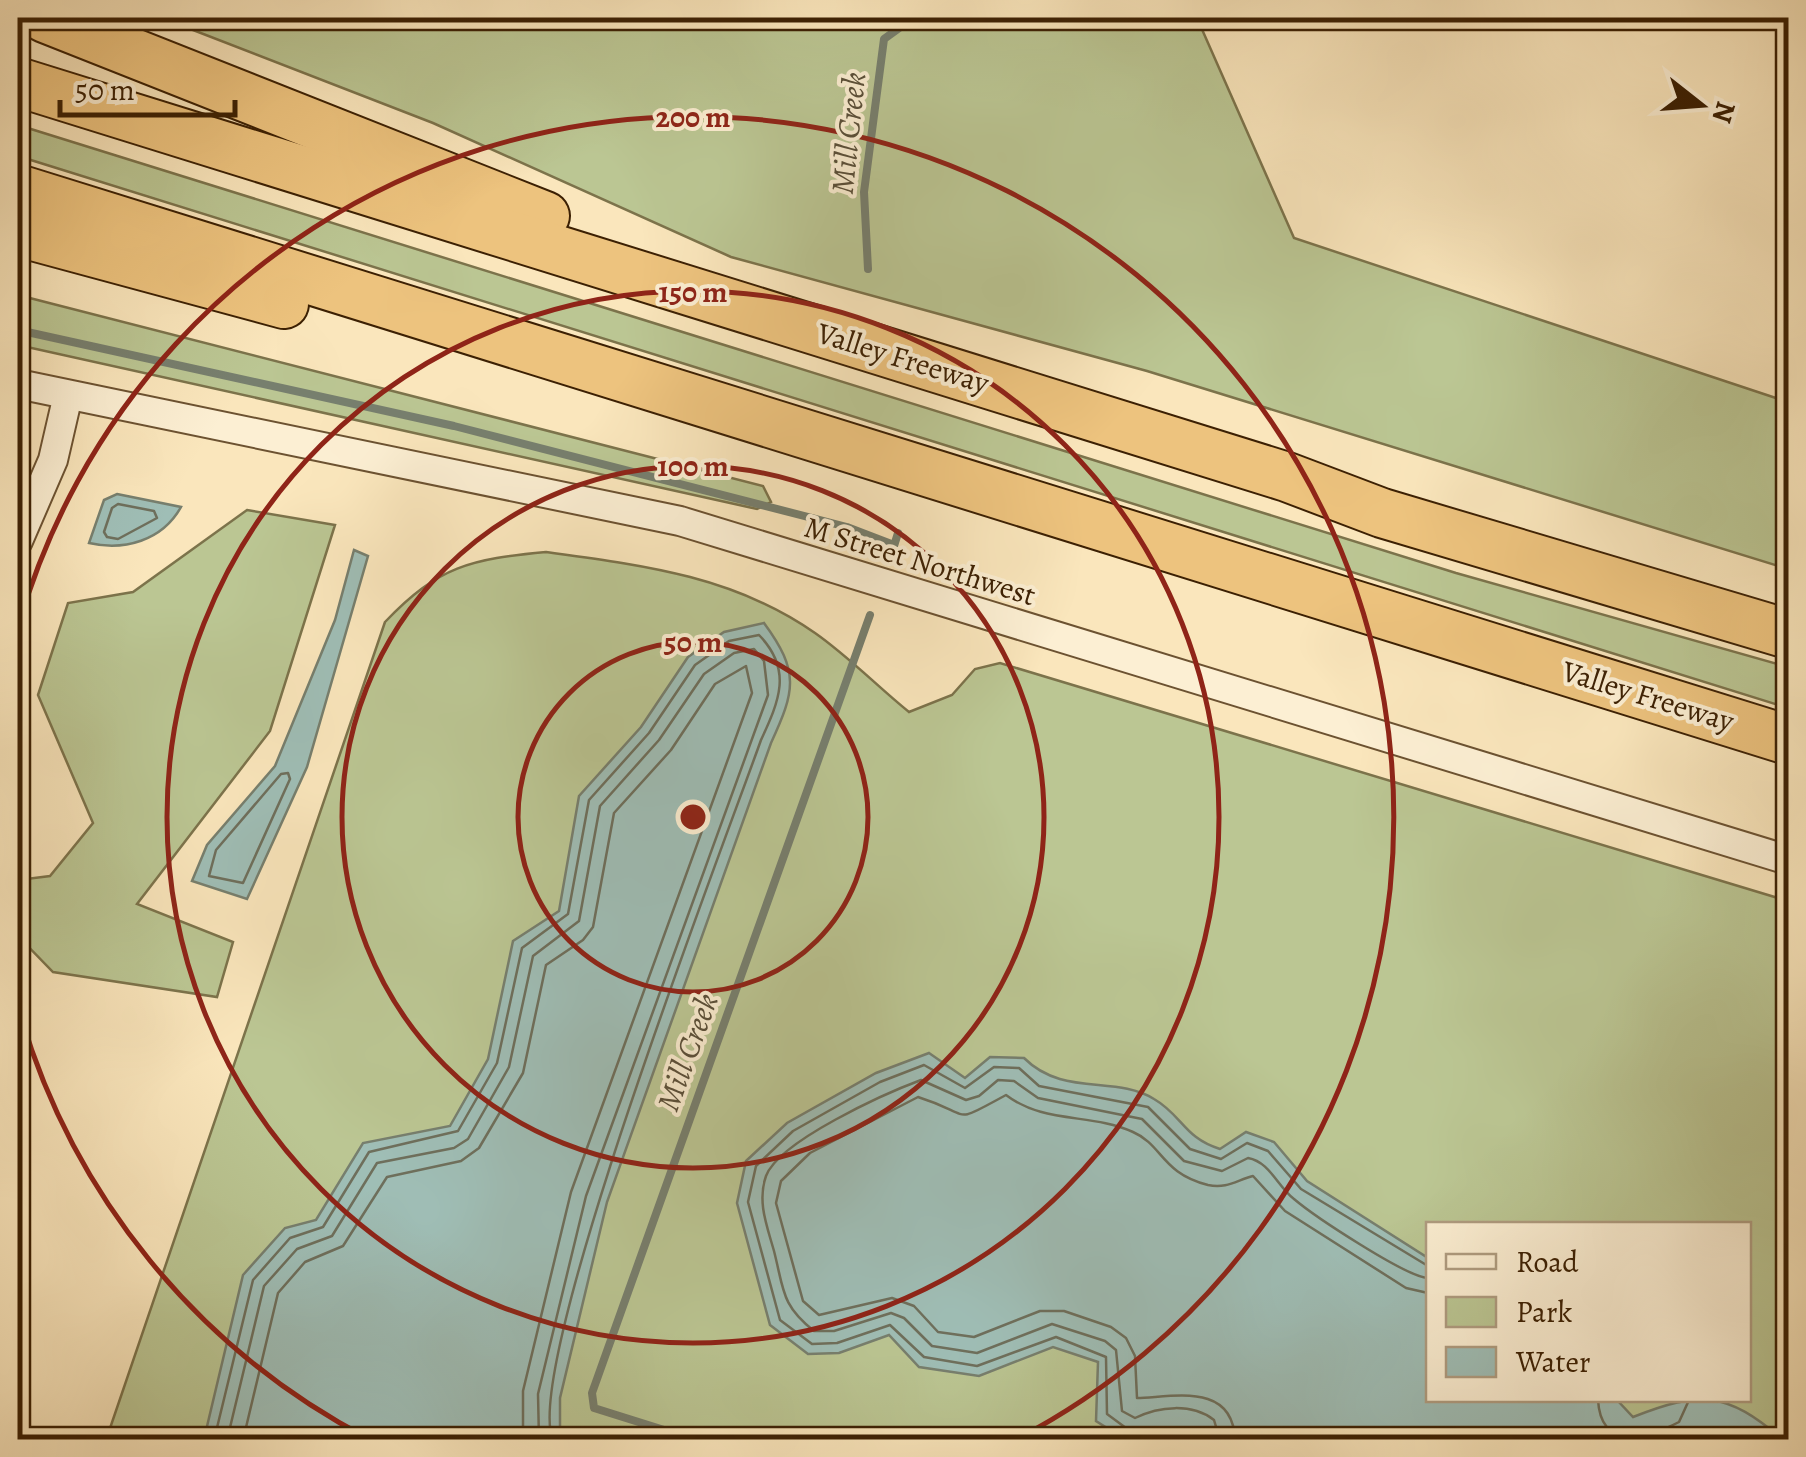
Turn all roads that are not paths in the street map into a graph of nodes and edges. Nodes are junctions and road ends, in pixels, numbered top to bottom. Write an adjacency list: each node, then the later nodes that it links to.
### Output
1 (45, 18): 5 (highway)
2 (18, 82): 5 (highway, Valley Freeway)
3 (18, 189): 8 (highway, Valley Freeway)
4 (18, 232): 8 (highway)
5 (626, 272): 10 (highway, Valley Freeway)
6 (18, 384): 7 (street, M Street Northwest)
7 (68, 395): 9 (street); 12 (street, M Street Northwest)
8 (1077, 520): 11 (highway, Valley Freeway)
9 (18, 541)
10 (1788, 634)
11 (1788, 740)
12 (1788, 860)

